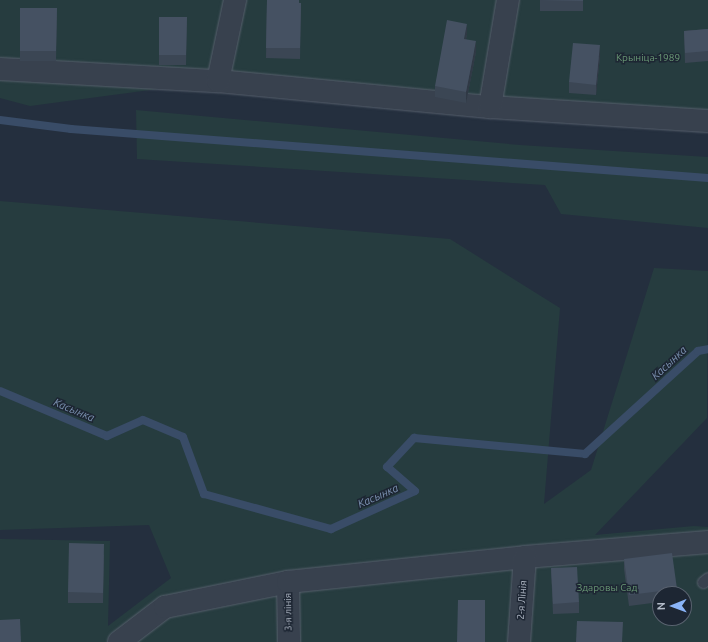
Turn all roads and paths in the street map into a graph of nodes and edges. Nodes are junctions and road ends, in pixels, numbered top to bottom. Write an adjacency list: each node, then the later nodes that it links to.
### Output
1 (235, 0): 4 (street)
2 (508, 0): 5 (street)
3 (0, 69): 4 (street)
4 (218, 81): 5 (street)
5 (490, 107): 6 (street)
6 (708, 121)
7 (708, 542): 8 (street)
8 (524, 557): 9 (street); 12 (street, 2-я Лінія)
9 (288, 582): 10 (street); 11 (street, 3-я лінія)
10 (119, 642)
11 (289, 642)
12 (519, 642)

